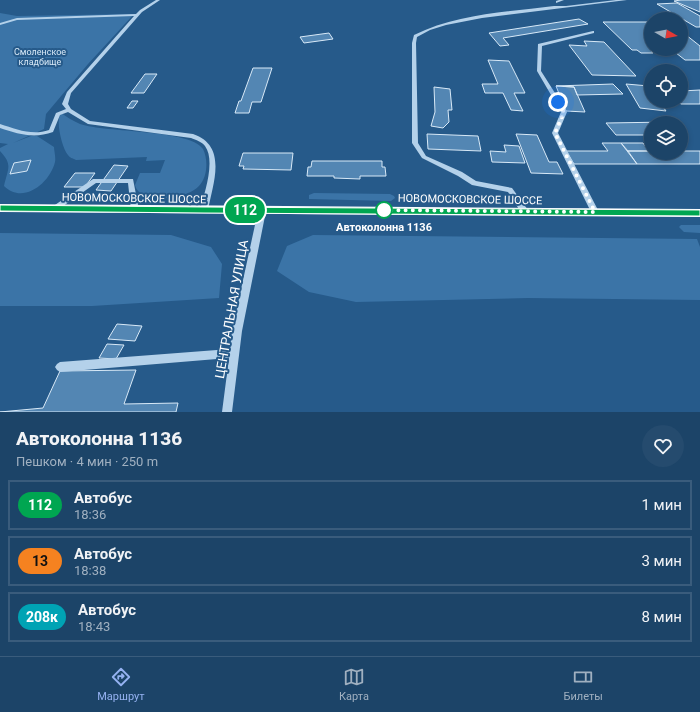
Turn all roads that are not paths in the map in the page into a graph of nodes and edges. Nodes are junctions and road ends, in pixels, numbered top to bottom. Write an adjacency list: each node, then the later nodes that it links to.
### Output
1 (156, 0): 6 (street)
2 (562, 0): 4 (street)
3 (625, 0): 5 (street)
4 (556, 1): 5 (street)
5 (554, 7): 16 (street)
6 (137, 15): 7 (street); 9 (street)
7 (0, 24)
8 (593, 32): 17 (street)
9 (69, 110): 10 (street); 14 (street)
10 (0, 126)
11 (0, 208): 12 (main road, НОВОМОСКОВСКОЕ ШОССЕ)
12 (54, 209): 13 (main road, НОВОМОСКОВСКОЕ ШОССЕ); 13 (street)
13 (135, 210): 14 (main road, НОВОМОСКОВСКОЕ ШОССЕ)
14 (204, 210): 15 (main road, НОВОМОСКОВСКОЕ ШОССЕ)
15 (262, 211): 16 (main road, НОВОМОСКОВСКОЕ ШОССЕ); 19 (street, ЦЕНТРАЛЬНАЯ УЛИЦА)
16 (525, 212): 17 (main road, НОВОМОСКОВСКОЕ ШОССЕ)
17 (595, 212): 18 (main road, НОВОМОСКОВСКОЕ ШОССЕ)
18 (700, 213)
19 (234, 353): 20 (street); 21 (street, ЦЕНТРАЛЬНАЯ УЛИЦА)
20 (60, 367)
21 (227, 412)

